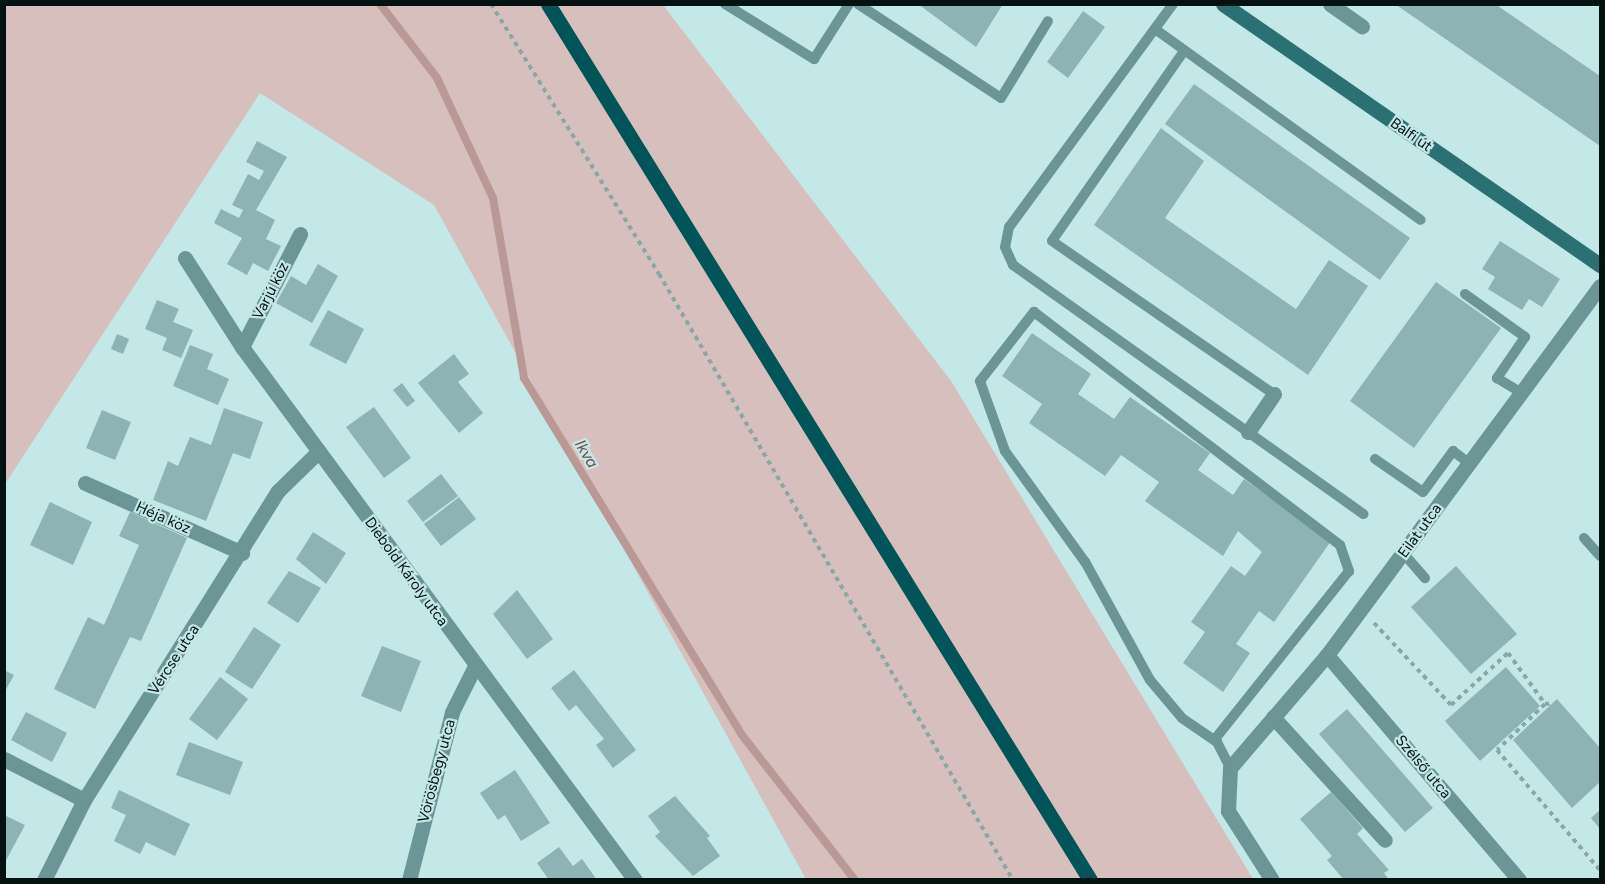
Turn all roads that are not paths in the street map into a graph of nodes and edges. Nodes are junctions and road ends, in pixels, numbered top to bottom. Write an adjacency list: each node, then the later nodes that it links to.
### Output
1 (548, 4): 43 (main road)
2 (725, 4): 3 (lane)
3 (849, 4)
4 (858, 4): 8 (lane)
5 (1173, 4): 10 (lane)
6 (1223, 4): 15 (main road, Balfi út)
7 (1330, 4): 9 (street)
8 (1048, 21)
9 (1362, 26)
10 (1155, 29): 11 (lane); 21 (lane)
11 (1184, 51): 12 (lane); 20 (lane)
12 (1421, 220)
13 (300, 234): 18 (street, Varjú köz)
14 (185, 258): 18 (street, Diebold Károly utca)
15 (1600, 265)
16 (1600, 286): 19 (street, Eilat utca)
17 (1465, 294): 19 (lane)
18 (242, 347): 22 (street, Diebold Károly utca)
19 (1522, 393): 24 (street, Eilat utca)
20 (1274, 394): 21 (street)
21 (1248, 432): 26 (lane)
22 (319, 451): 28 (street, Vércse utca); 33 (street, Diebold Károly utca)
23 (1376, 459): 24 (lane)
24 (1470, 464): 29 (street, Eilat utca)
25 (85, 483): 28 (street, Héja köz)
26 (1364, 514)
27 (1584, 538): 30 (lane)
28 (242, 553): 38 (street, Vércse utca)
29 (1404, 554): 31 (lane); 32 (street, Eilat utca)
30 (1600, 556)
31 (1425, 578)
32 (1327, 655): 34 (street, Eilat utca); 45 (street, Szélső utca)
33 (475, 666): 41 (street, Vörösbegy utca); 42 (street, Diebold Károly utca)
34 (1273, 717): 37 (street, Eilat utca); 39 (street)
35 (1217, 742): 35 (lane); 37 (lane)
36 (4, 759): 38 (street)
37 (1230, 768): 44 (street)
38 (84, 800): 40 (street, Vércse utca)
39 (1385, 840)
40 (44, 879)
41 (409, 879)
42 (635, 879)
43 (1090, 879)
44 (1272, 879)
45 (1519, 879)

